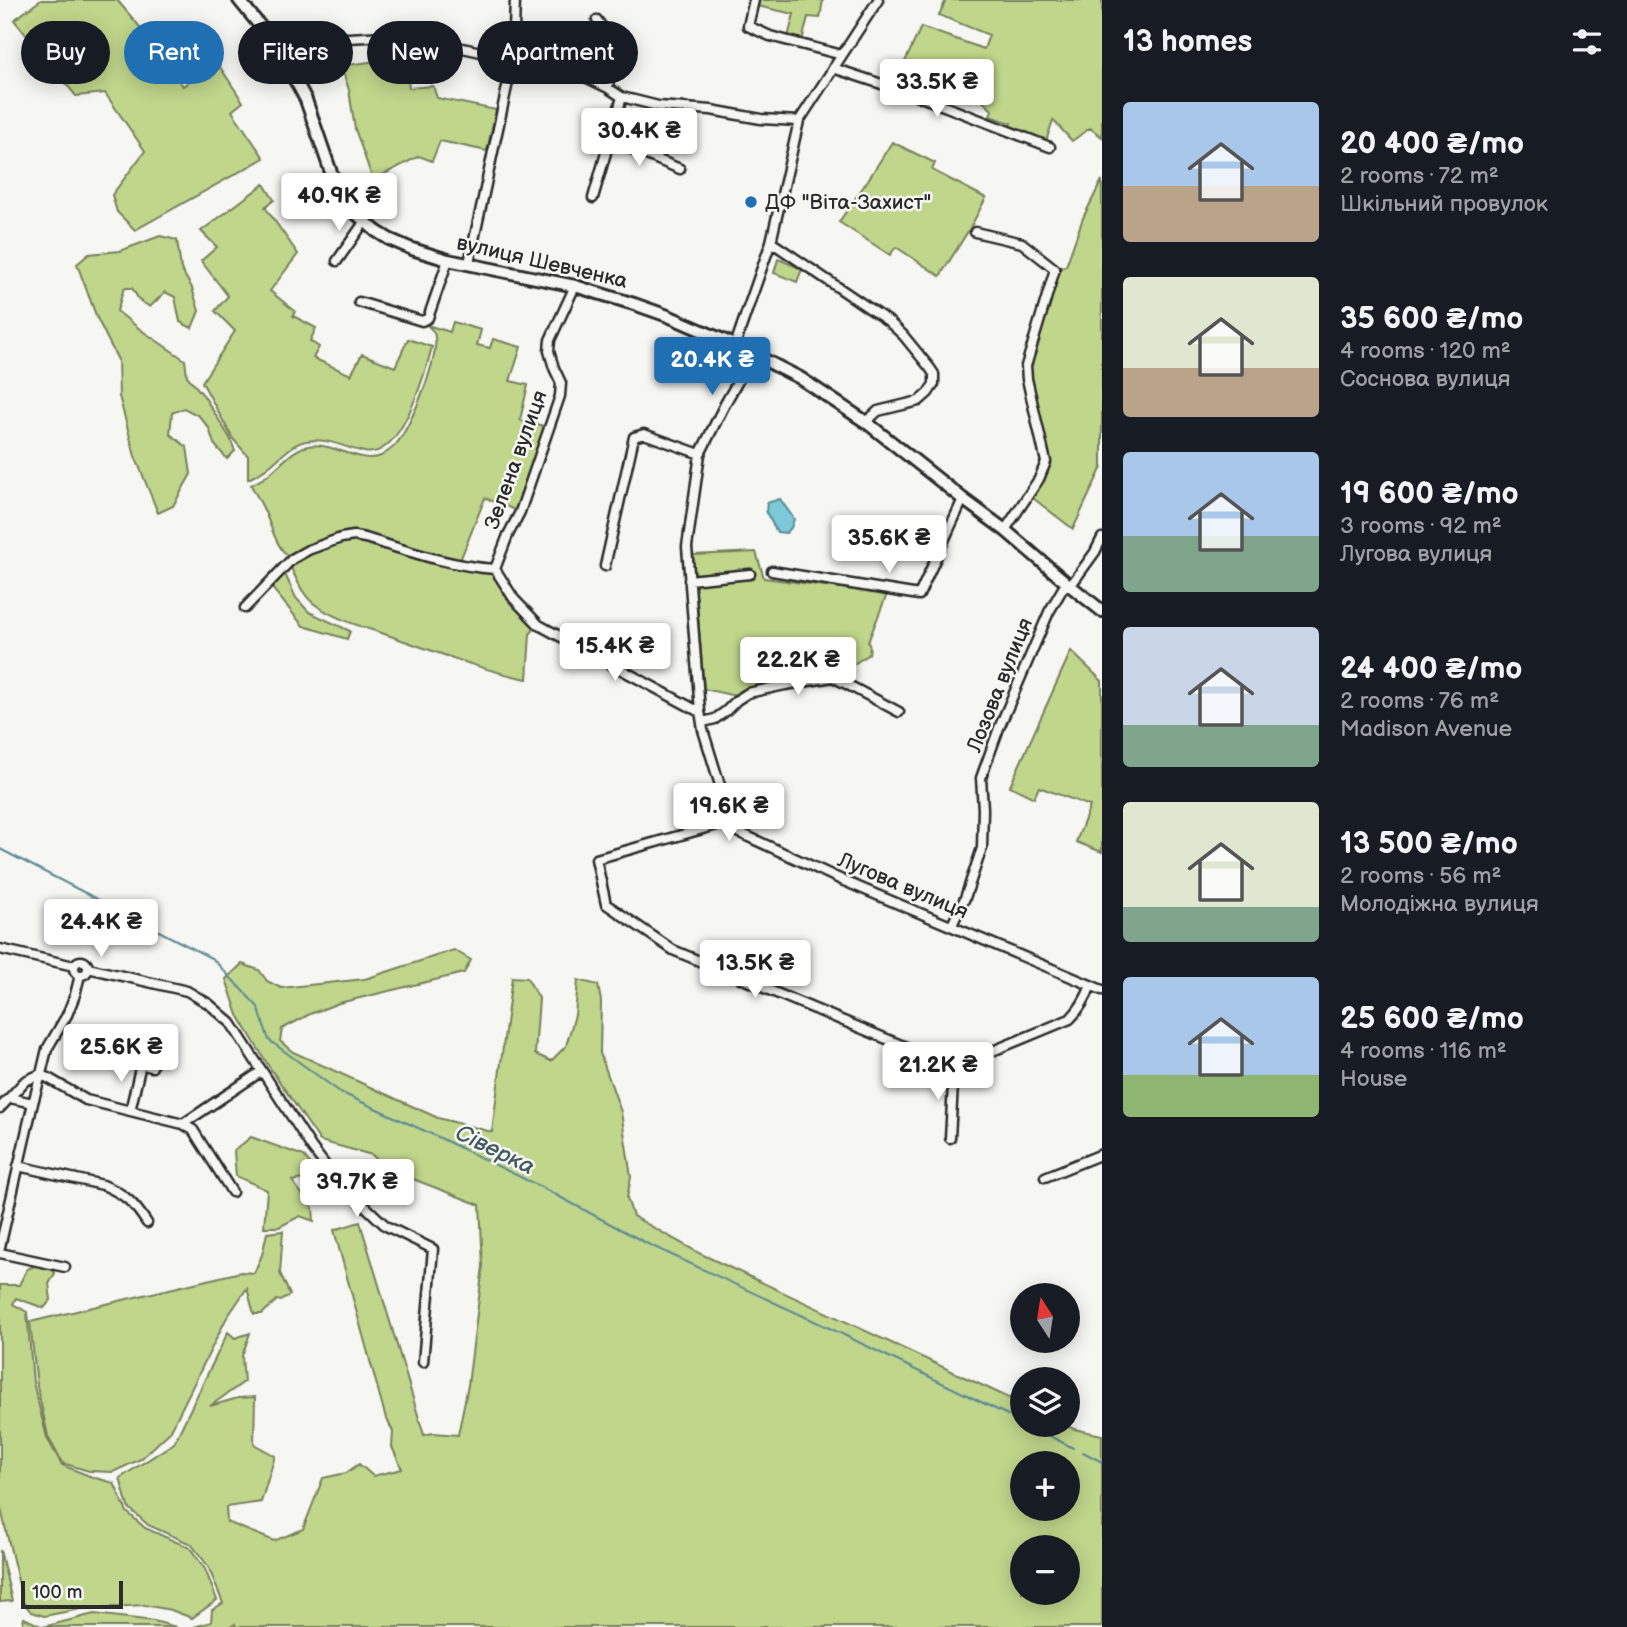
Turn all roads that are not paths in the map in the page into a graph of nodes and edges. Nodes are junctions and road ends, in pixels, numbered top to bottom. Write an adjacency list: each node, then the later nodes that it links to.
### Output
1 (239, 0): 6 (street, вулиця Шевченка)
2 (515, 0): 7 (street)
3 (754, 0): 10 (street)
4 (878, 0): 10 (street)
5 (597, 20): 15 (street)
6 (256, 21)
7 (514, 21)
8 (353, 38): 9 (street)
9 (477, 51)
10 (842, 55): 11 (street)
11 (833, 68): 17 (street); 19 (street)
12 (297, 84): 22 (street, вулиця Шевченка)
13 (508, 84): 27 (street)
14 (600, 84): 15 (street)
15 (608, 88): 16 (street)
16 (622, 97): 17 (street); 18 (street)
17 (799, 121): 24 (street)
18 (608, 139): 20 (street); 21 (street)
19 (1049, 147)
20 (680, 169)
21 (593, 198)
22 (365, 222): 25 (street, вулиця Шевченка); 26 (street)
23 (975, 232): 35 (street)
24 (771, 242): 30 (street); 32 (street)
25 (448, 260): 27 (street, вулиця Шевченка); 29 (street)
26 (337, 261)
27 (469, 263): 28 (street, вулиця Шевченка)
28 (575, 286): 30 (street, вулиця Шевченка); 38 (street, Зелена вулиця)
29 (359, 302)
30 (735, 345): 31 (street, вулиця Шевченка)
31 (753, 355): 32 (street, вулиця Шевченка); 33 (street)
32 (866, 422): 34 (street, вулиця Шевченка)
33 (700, 454): 37 (street); 41 (street)
34 (963, 499): 35 (street, вулиця Шевченка); 39 (street)
35 (1005, 530): 42 (street, вулиця Шевченка)
36 (1102, 538): 42 (street, Лозова вулиця)
37 (605, 566)
38 (495, 569): 43 (street); 45 (street)
39 (772, 571)
40 (750, 574): 41 (street)
41 (689, 580): 45 (street)
42 (1068, 584): 44 (street, вулиця Шевченка); 49 (street, Лозова вулиця)
43 (244, 608)
44 (1102, 611)
45 (700, 711): 47 (street)
46 (899, 712): 47 (street)
47 (702, 722): 48 (street)
48 (732, 821): 49 (street, Лугова вулиця); 59 (street)
49 (952, 925): 54 (street, Лугова вулиця)
50 (0, 948): 51 (street)
51 (74, 966): 52 (street); 53 (street)
52 (88, 968): 53 (street); 60 (street)
53 (80, 975): 61 (street)
54 (1091, 985): 55 (street, Лугова вулиця); 59 (street)
55 (1102, 990)
56 (127, 1061): 57 (street)
57 (141, 1064): 58 (street); 65 (street)
58 (152, 1067)
59 (954, 1068): 67 (street)
60 (262, 1071): 66 (street); 76 (street)
61 (41, 1074): 62 (street); 63 (street); 65 (street)
62 (10, 1098): 63 (street); 64 (street)
63 (33, 1103): 69 (street)
64 (0, 1108)
65 (130, 1111): 66 (street)
66 (183, 1124): 71 (street)
67 (950, 1138)
68 (1102, 1154): 70 (street)
69 (18, 1166): 72 (street); 73 (street)
70 (1045, 1177)
71 (232, 1192)
72 (147, 1223)
73 (0, 1247)
74 (0, 1253): 75 (street)
75 (65, 1267)
76 (423, 1362)

